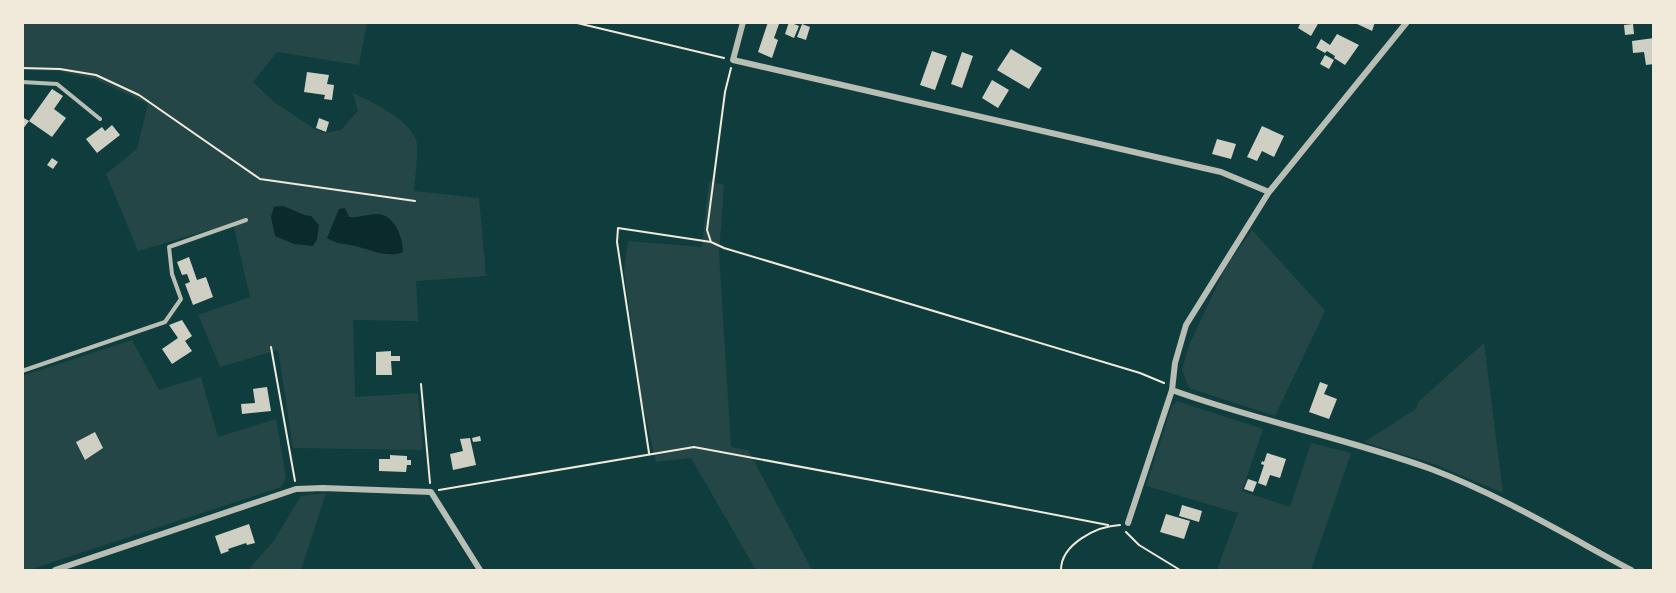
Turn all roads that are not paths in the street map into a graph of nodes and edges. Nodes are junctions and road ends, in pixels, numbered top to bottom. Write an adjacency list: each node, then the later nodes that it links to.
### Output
1 (742, 22): 5 (street)
2 (1407, 22): 5 (street)
3 (22, 82): 4 (lane)
4 (100, 119)
5 (1269, 192): 8 (street)
6 (246, 220): 7 (lane)
7 (22, 371)
8 (1172, 388): 9 (street); 12 (street)
9 (1128, 523)
10 (55, 570): 11 (street)
11 (480, 570)
12 (1631, 570)

